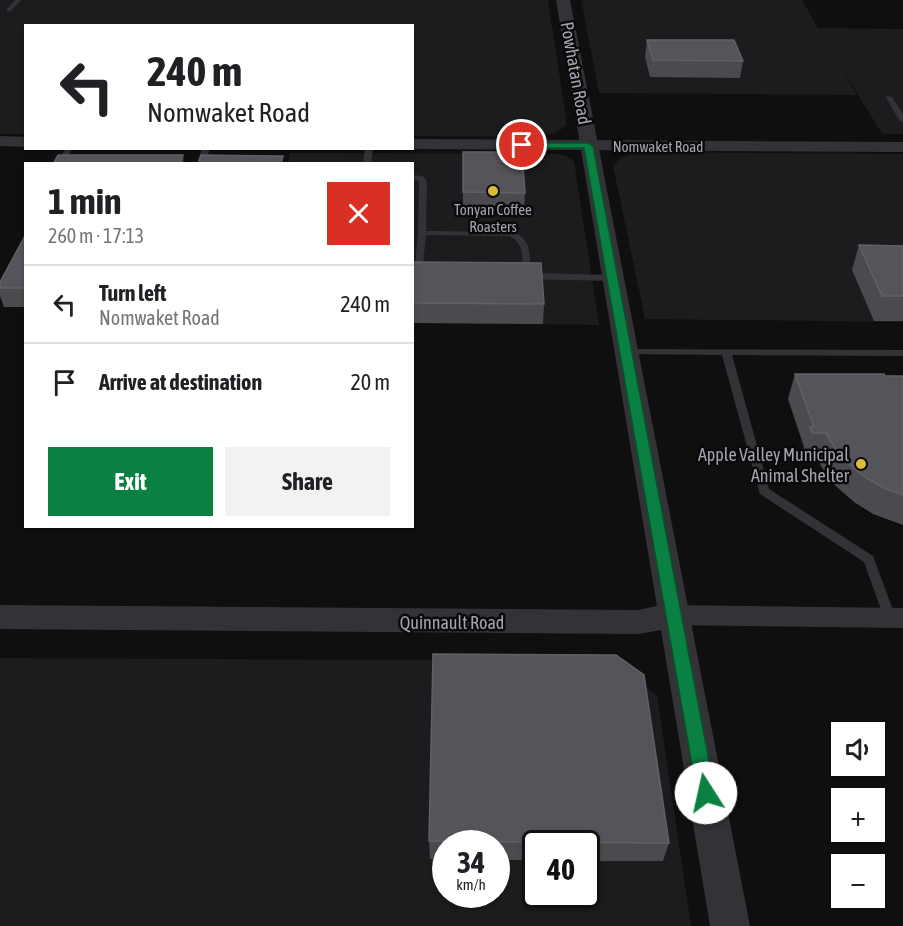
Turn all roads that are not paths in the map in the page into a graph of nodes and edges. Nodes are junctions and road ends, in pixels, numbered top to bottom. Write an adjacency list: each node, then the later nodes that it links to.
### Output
1 (18, 0): 3 (lane)
2 (563, 0): 9 (street, Powhatan Road)
3 (9, 10)
4 (889, 97): 5 (lane)
5 (903, 120)
6 (0, 141): 7 (street)
7 (24, 142)
8 (414, 144): 9 (street, Nomwaket Road)
9 (588, 146): 10 (street, Nomwaket Road); 17 (street, Powhatan Road)
10 (903, 147)
11 (414, 177): 12 (lane)
12 (422, 232): 13 (lane); 16 (lane)
13 (415, 274): 14 (lane)
14 (429, 274)
15 (515, 276): 16 (lane)
16 (526, 276): 17 (lane)
17 (612, 278): 18 (street, Powhatan Road)
18 (626, 352): 19 (lane); 21 (street, Powhatan Road)
19 (726, 352): 20 (lane); 23 (lane)
20 (903, 353)
21 (674, 615): 22 (street, Quinnault Road); 23 (street, Quinnault Road); 24 (street, Powhatan Road)
22 (0, 617)
23 (897, 618)
24 (730, 926)

